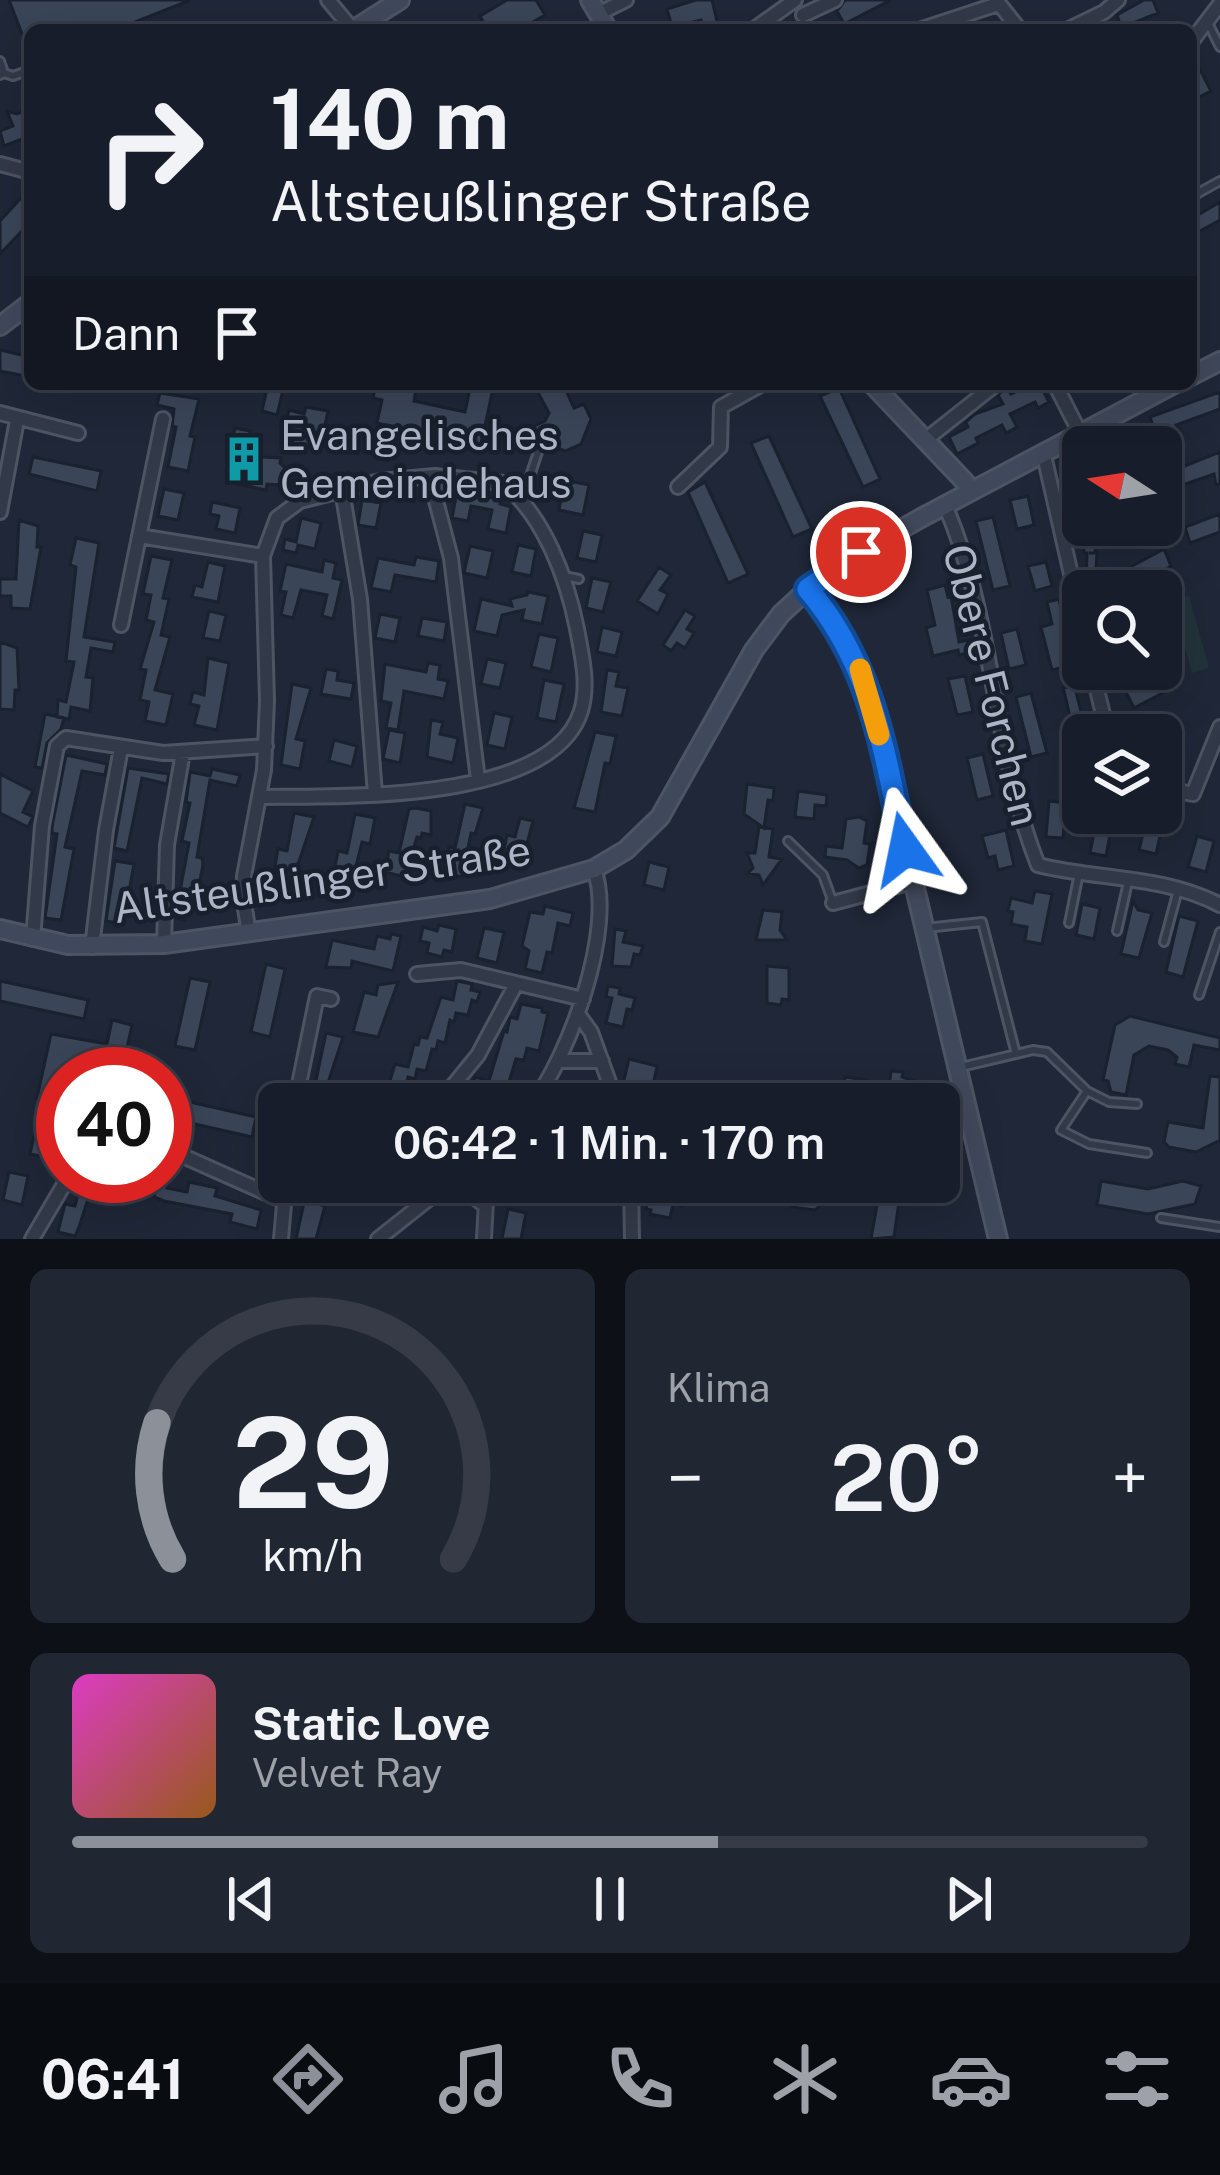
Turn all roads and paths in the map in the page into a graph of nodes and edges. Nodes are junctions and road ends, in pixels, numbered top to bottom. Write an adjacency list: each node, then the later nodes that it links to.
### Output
1 (328, 0): 12 (street)
2 (400, 0): 13 (street)
3 (626, 0): 9 (street)
4 (796, 0): 10 (street); 14 (street)
5 (835, 0): 10 (street)
6 (1118, 0): 17 (street)
7 (997, 2): 16 (street)
8 (1220, 4): 11 (street)
9 (598, 15)
10 (803, 15): 15 (street)
11 (1208, 23): 18 (street); 19 (lane)
12 (348, 24)
13 (362, 24)
14 (761, 24)
15 (807, 24)
16 (936, 24)
17 (1079, 24)
18 (1197, 35)
19 (1220, 47)
20 (0, 61): 21 (lane)
21 (2, 74)
22 (751, 390): 38 (street)
23 (877, 390): 33 (street)
24 (988, 390): 33 (street)
25 (1058, 390): 30 (street)
26 (1162, 390): 31 (street, Altsteußlinger Straße)
27 (0, 413): 29 (street)
28 (163, 419): 46 (street)
29 (17, 420): 32 (street); 43 (street)
30 (1076, 426)
31 (1093, 426)
32 (78, 434)
33 (924, 441): 40 (street)
34 (1062, 442): 35 (street, Altsteußlinger Straße)
35 (1043, 451): 40 (street, Altsteußlinger Straße); 44 (street)
36 (538, 452): 41 (lane)
37 (435, 476): 39 (street); 41 (street); 57 (street)
38 (679, 488)
39 (342, 490): 47 (street); 59 (street)
40 (970, 492): 42 (street, Altsteußlinger Straße)
41 (522, 500): 49 (street)
42 (945, 505): 51 (street, Altsteußlinger Straße); 63 (street, Obere Forchen)
43 (0, 512)
44 (1059, 512): 45 (lane); 48 (street)
45 (1062, 512)
46 (140, 536): 47 (street); 52 (street)
47 (263, 556): 54 (street)
48 (1071, 570)
49 (560, 575): 50 (lane); 57 (street)
50 (579, 580)
51 (808, 589): 62 (street, Altsteußlinger Straße); 65 (street)
52 (121, 625)
53 (1220, 727): 58 (street)
54 (266, 746): 56 (street); 60 (street)
55 (121, 748): 56 (street); 75 (street); 78 (street)
56 (183, 752): 77 (street)
57 (478, 780): 59 (street)
58 (1182, 792)
59 (375, 794): 60 (street)
60 (260, 797): 74 (street)
61 (788, 841): 67 (lane)
62 (594, 869): 74 (street, Altsteußlinger Straße); 83 (street)
63 (1079, 869): 64 (street); 69 (lane)
64 (1129, 878): 66 (street); 72 (lane)
65 (912, 882): 67 (street); 70 (street)
66 (1178, 890): 68 (street); 76 (lane)
67 (833, 903)
68 (1220, 905)
69 (1069, 923)
70 (924, 928): 85 (lane); 88 (street)
71 (0, 929): 75 (street, Altsteußlinger Straße)
72 (1117, 932)
73 (1220, 932): 81 (lane)
74 (249, 934): 77 (street, Altsteußlinger Straße)
75 (33, 938): 78 (street, Altsteußlinger Straße)
76 (1164, 942)
77 (164, 944): 78 (street, Altsteußlinger Straße)
78 (92, 947)
79 (417, 974): 80 (street)
80 (516, 983): 83 (street); 90 (street)
81 (1198, 995)
82 (332, 999): 89 (street)
83 (583, 999): 84 (street)
84 (578, 1014): 86 (street); 87 (street)
85 (1016, 1054): 88 (lane); 93 (lane)
86 (561, 1061): 87 (street); 91 (street)
87 (602, 1061): 92 (street)
88 (957, 1068): 95 (street)
89 (299, 1083)
90 (454, 1083)
91 (546, 1083)
92 (610, 1083)
93 (1087, 1091): 94 (lane); 97 (lane)
94 (1137, 1104)
95 (969, 1116): 96 (street); 112 (street)
96 (960, 1118)
97 (1148, 1154)
98 (192, 1160): 99 (street)
99 (258, 1189)
100 (53, 1203): 107 (street)
101 (284, 1203): 108 (street)
102 (423, 1203): 109 (street)
103 (632, 1203): 111 (street)
104 (483, 1204): 110 (street)
105 (1161, 1218): 106 (lane)
106 (1220, 1227)
107 (32, 1239)
108 (281, 1239)
109 (379, 1239)
110 (484, 1239)
111 (632, 1239)
112 (998, 1239)

